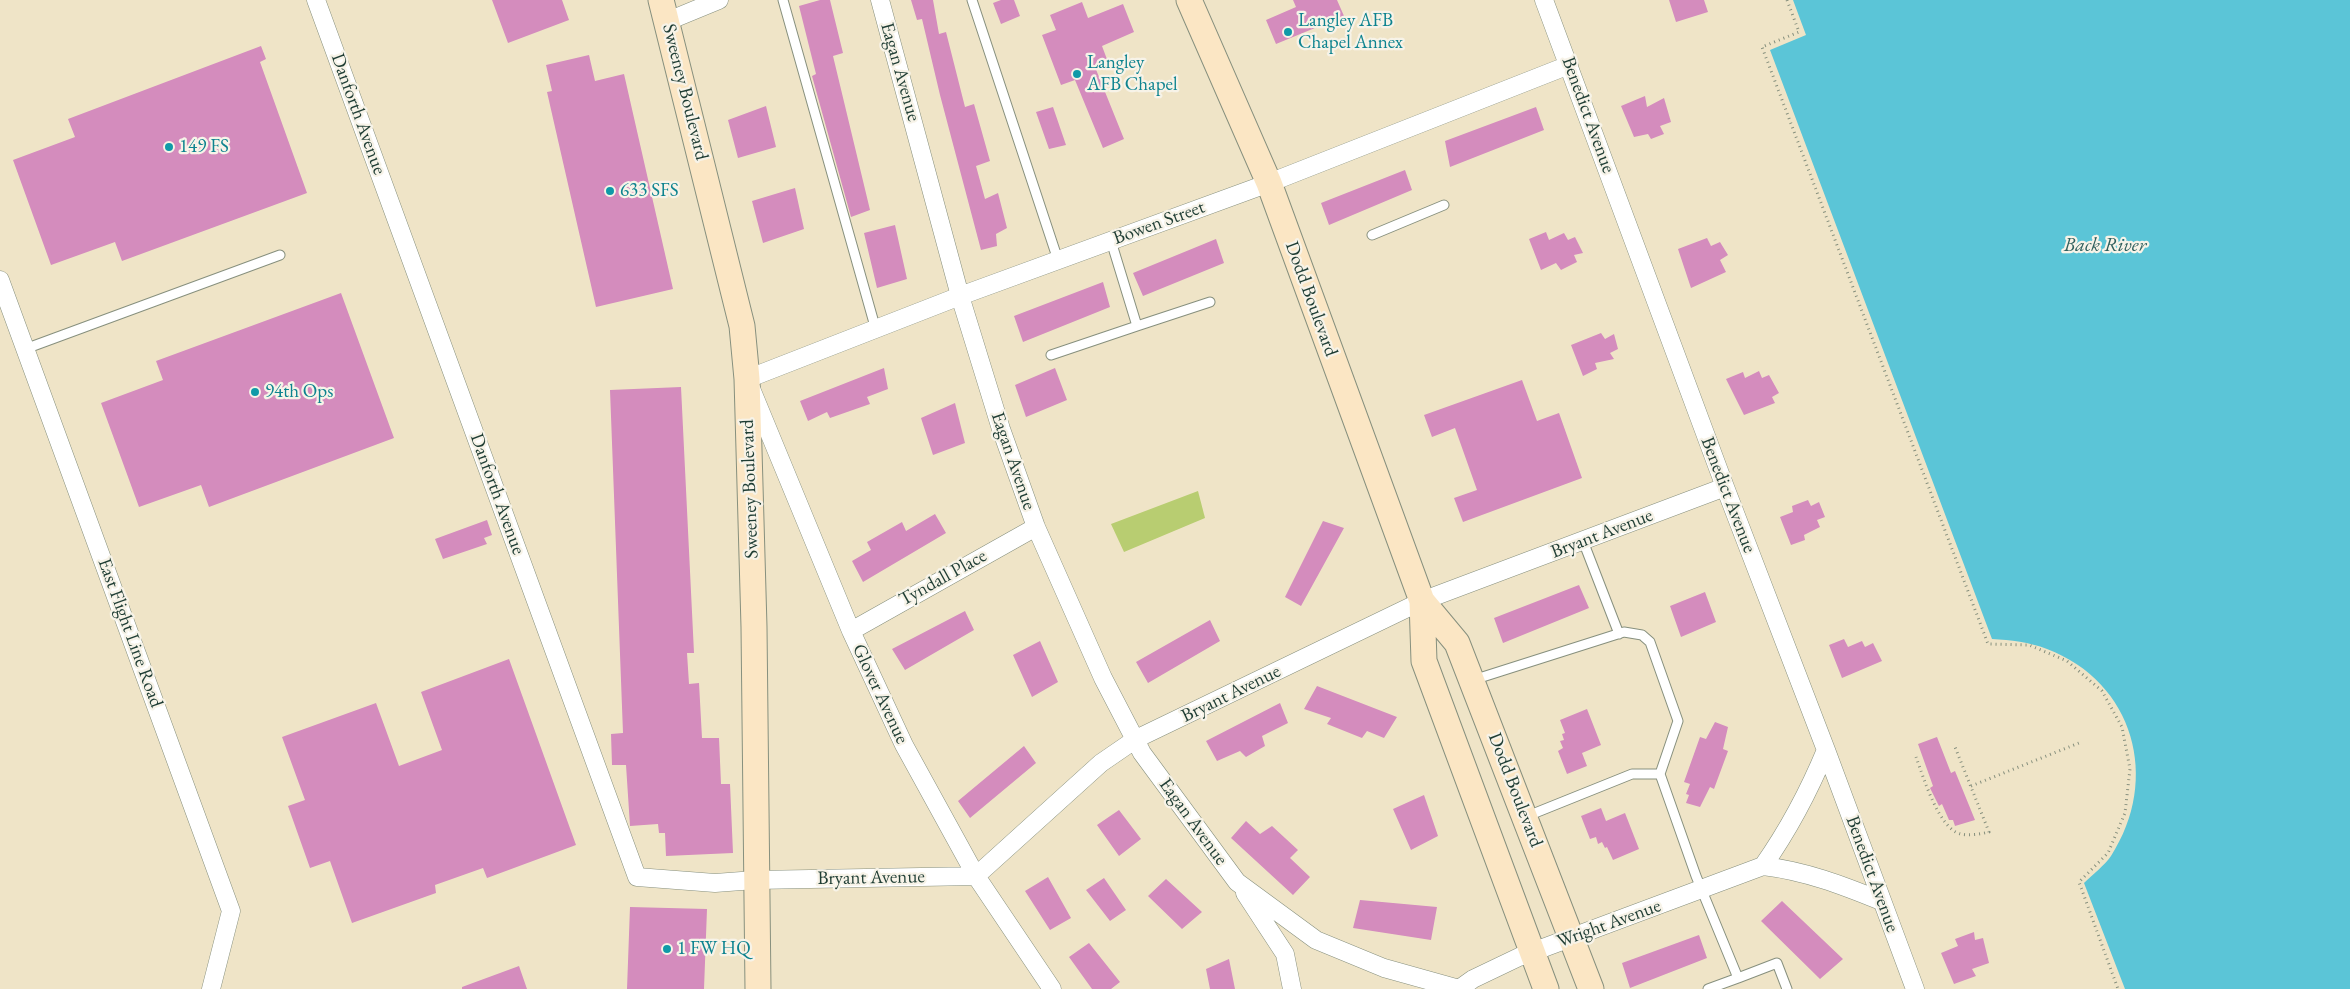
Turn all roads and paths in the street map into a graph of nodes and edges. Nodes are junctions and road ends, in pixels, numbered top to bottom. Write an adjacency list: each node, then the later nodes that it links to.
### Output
1 (316, 0): 42 (street, Danforth Avenue)
2 (719, 0): 9 (street)
3 (783, 0): 21 (lane)
4 (880, 0): 18 (street, Eagan Avenue)
5 (972, 0): 16 (lane)
6 (1189, 0): 11 (street, Dodd Boulevard)
7 (1544, 0): 10 (street, Benedict Avenue)
8 (1787, 0): 59 (path)
9 (665, 11): 24 (street, Sweeney Boulevard)
10 (1569, 65): 11 (street, Bowen Street); 25 (street, Benedict Avenue)
11 (1268, 183): 14 (street, Bowen Street); 28 (street, Dodd Boulevard)
12 (1444, 205): 13 (lane)
13 (1372, 235)
14 (1111, 241): 16 (street, Bowen Street); 20 (lane)
15 (280, 255): 22 (lane)
16 (1058, 260): 18 (street, Bowen Street)
17 (0, 280): 22 (street, East Flight Line Road)
18 (960, 296): 21 (street, Bowen Street); 26 (street, Eagan Avenue)
19 (1210, 302): 20 (lane)
20 (1137, 326): 23 (lane)
21 (876, 330): 24 (street, Bowen Street)
22 (25, 349): 49 (street, East Flight Line Road)
23 (1051, 355)
24 (747, 379): 29 (street, Glover Avenue); 42 (street, Sweeney Boulevard)
25 (1725, 488): 27 (street, Bryant Avenue); 35 (street, Benedict Avenue)
26 (1036, 526): 29 (street, Tyndall Place); 32 (street, Eagan Avenue)
27 (1583, 541): 28 (street, Bryant Avenue); 30 (lane)
28 (1422, 601): 31 (street, Dodd Boulevard); 32 (street, Bryant Avenue); 47 (street, Dodd Boulevard)
29 (851, 630): 41 (street, Glover Avenue)
30 (1619, 634): 31 (lane); 37 (lane)
31 (1472, 680): 39 (street, Dodd Boulevard)
32 (1136, 739): 41 (street, Bryant Avenue); 43 (street, Eagan Avenue)
33 (2078, 743): 38 (path)
34 (1955, 747): 38 (path)
35 (1826, 750): 40 (street); 45 (street, Benedict Avenue)
36 (1916, 757): 38 (path)
37 (1660, 774): 39 (lane); 44 (lane)
38 (1971, 786)
39 (1525, 817): 46 (street, Dodd Boulevard)
40 (1763, 866): 44 (street, Wright Avenue); 45 (street, Wright Avenue)
41 (976, 876): 42 (street, Bryant Avenue); 51 (street, Glover Avenue)
42 (756, 880): 50 (street, Sweeney Boulevard)
43 (1237, 882): 52 (street, Eagan Avenue); 53 (street, Eagan Avenue)
44 (1701, 890): 46 (street, Wright Avenue); 48 (lane)
45 (1881, 901): 58 (street, Benedict Avenue)
46 (1572, 939): 47 (street, Wright Avenue); 55 (street, Dodd Boulevard)
47 (1532, 952): 53 (street, Wright Avenue); 54 (street, Dodd Boulevard)
48 (1738, 978): 56 (lane); 57 (lane)
49 (211, 989)
50 (758, 989)
51 (1052, 989)
52 (1292, 989)
53 (1459, 989)
54 (1546, 989)
55 (1591, 989)
56 (1708, 989)
57 (1787, 989)
58 (1915, 989)
59 (2118, 989)

